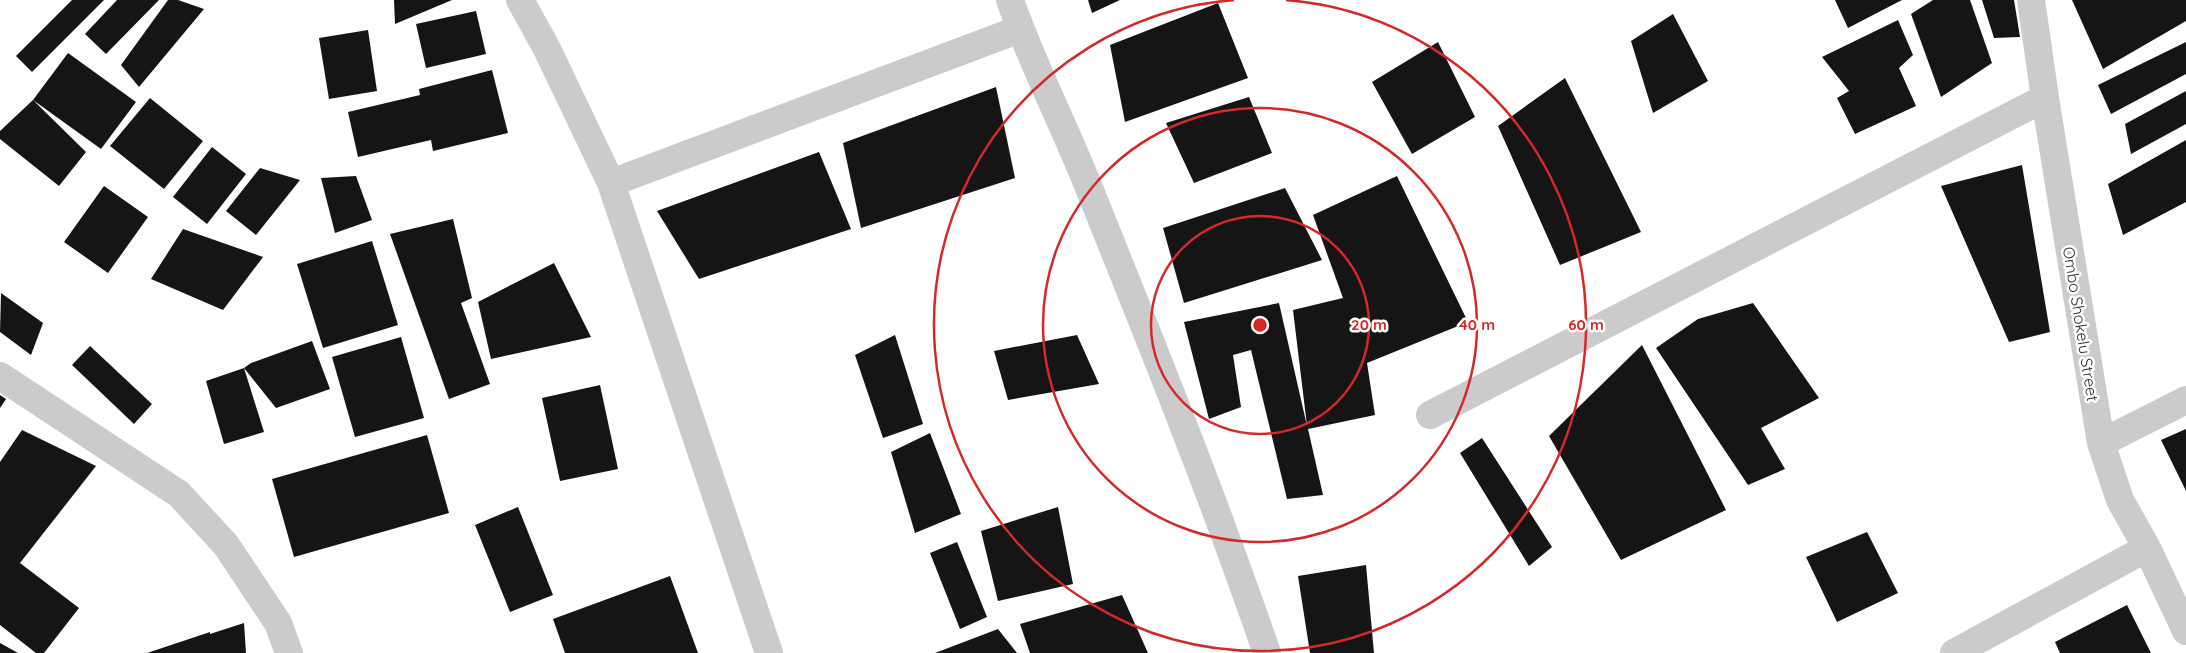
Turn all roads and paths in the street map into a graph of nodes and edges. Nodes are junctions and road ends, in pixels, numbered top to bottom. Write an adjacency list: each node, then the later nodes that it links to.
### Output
1 (520, 0): 6 (street)
2 (1010, 0): 4 (street)
3 (2031, 0): 5 (street, Ombo Shokelu Street)
4 (1020, 29): 6 (street); 15 (street)
5 (2045, 98): 9 (street); 10 (street, Ombo Shokelu Street)
6 (610, 183): 14 (street)
7 (0, 376): 13 (street)
8 (2186, 400): 10 (street)
9 (1430, 415)
10 (2101, 443): 11 (street, Ombo Shokelu Street)
11 (2147, 548): 12 (street, Ombo Shokelu Street); 16 (street)
12 (2186, 631)
13 (289, 653)
14 (769, 653)
15 (1267, 653)
16 (1954, 653)

